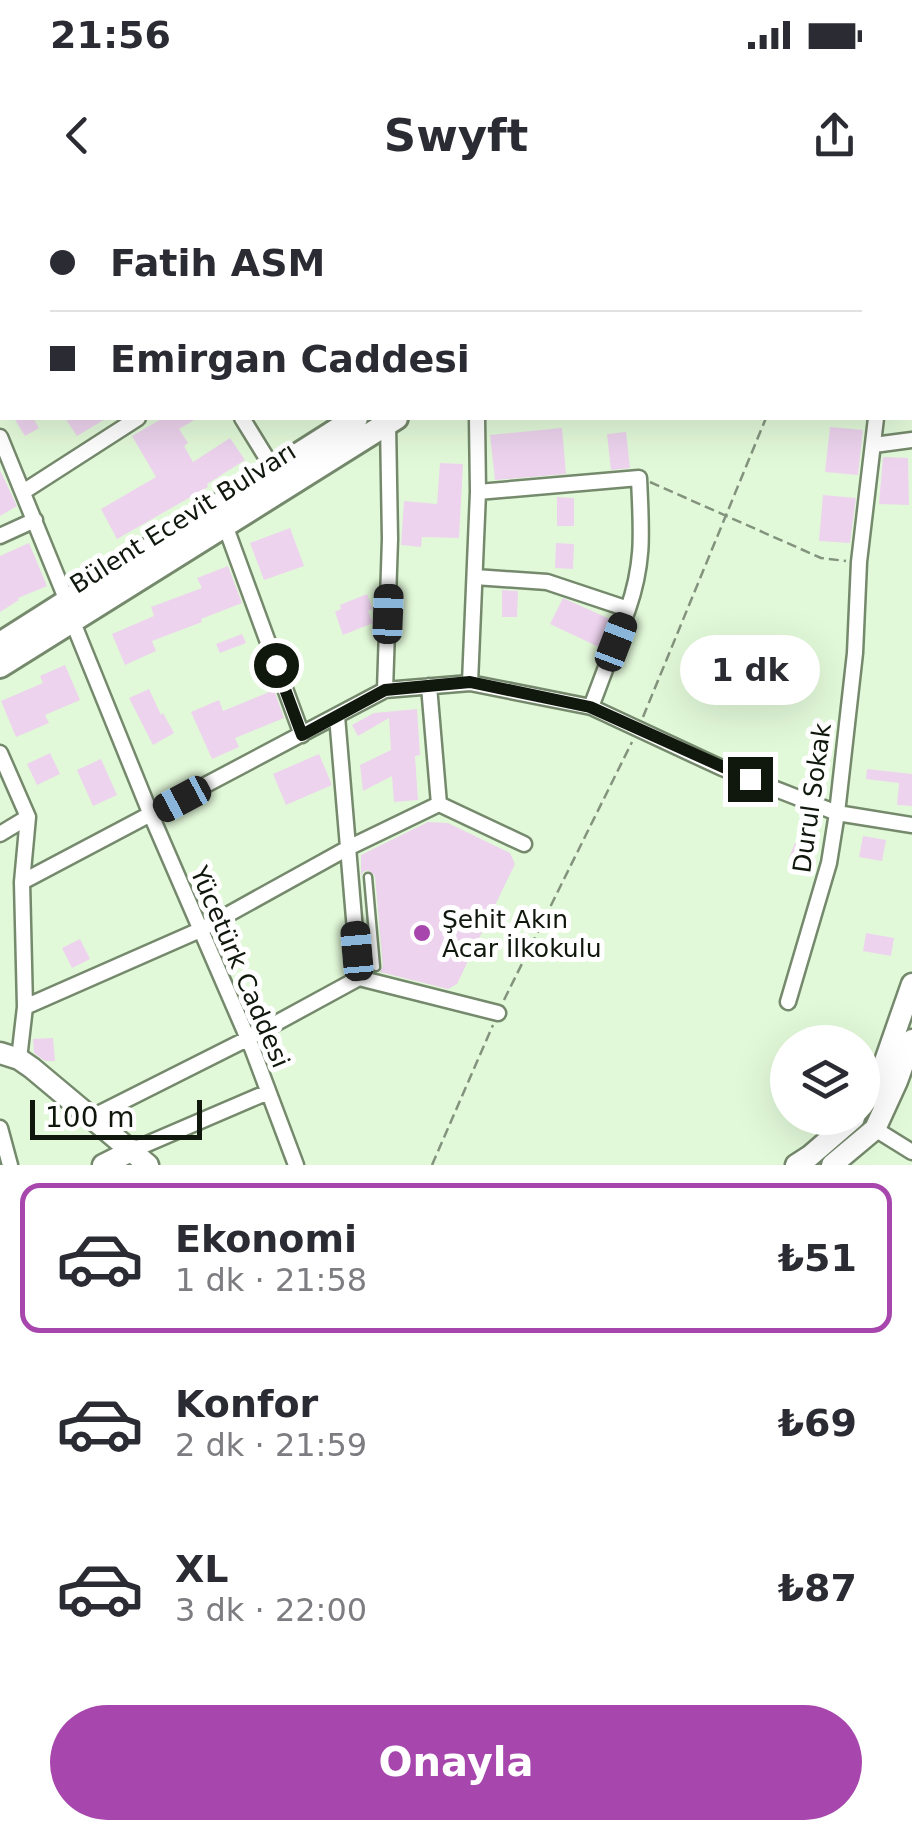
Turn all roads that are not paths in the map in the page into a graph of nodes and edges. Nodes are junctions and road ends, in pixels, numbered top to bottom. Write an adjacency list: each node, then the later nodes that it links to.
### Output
1 (135, 420): 11 (street)
2 (243, 420): 10 (street)
3 (353, 420): 10 (main road, Bülent Ecevit Bulvarı)
4 (392, 420): 14 (main road, Bülent Ecevit Bulvarı); 23 (street)
5 (477, 420): 12 (street)
6 (876, 420): 9 (street, Durul Sokak)
7 (0, 436): 11 (street, Yücetürk Caddesi)
8 (912, 440): 9 (street)
9 (874, 445): 29 (street, Durul Sokak)
10 (274, 470): 18 (main road, Bülent Ecevit Bulvarı)
11 (23, 492): 13 (street, Yücetürk Caddesi)
12 (478, 492): 16 (street); 17 (street)
13 (34, 520): 15 (street); 18 (street, Yücetürk Caddesi)
14 (226, 525): 18 (main road, Bülent Ecevit Bulvarı); 26 (street)
15 (0, 536)
16 (475, 578): 17 (street); 21 (street)
17 (628, 609): 24 (street)
18 (70, 610): 19 (main road, Bülent Ecevit Bulvarı); 20 (main road, Bülent Ecevit Bulvarı); 30 (street, Yücetürk Caddesi)
19 (0, 644)
20 (0, 666)
21 (470, 682): 22 (street); 24 (street)
22 (429, 686): 23 (street); 28 (street)
23 (385, 690): 25 (street)
24 (590, 707): 29 (street)
25 (337, 716): 26 (street); 35 (street)
26 (302, 735): 30 (street)
27 (0, 753): 31 (street)
28 (440, 804): 34 (street); 35 (street)
29 (837, 813): 32 (street); 44 (street, Durul Sokak)
30 (151, 815): 37 (street); 40 (street, Yücetürk Caddesi)
31 (28, 817): 33 (street); 37 (street)
32 (912, 826)
33 (0, 834)
34 (524, 844)
35 (348, 848): 39 (street); 40 (street)
36 (368, 877): 38 (lane)
37 (22, 882): 45 (street)
38 (370, 894): 39 (lane); 41 (lane)
39 (352, 897): 42 (street)
40 (200, 930): 45 (street); 47 (street, Yücetürk Caddesi)
41 (376, 967)
42 (359, 978): 46 (street); 47 (street)
43 (912, 984): 50 (street)
44 (788, 1002)
45 (26, 1007): 49 (street)
46 (498, 1013)
47 (247, 1039): 51 (street, Yücetürk Caddesi); 52 (street)
48 (912, 1040): 53 (street)
49 (10, 1056): 52 (street)
50 (880, 1076)
51 (268, 1092): 59 (street); 62 (street, Yücetürk Caddesi)
52 (92, 1118): 59 (street)
53 (880, 1118)
54 (0, 1128): 60 (street)
55 (880, 1132): 58 (street)
56 (834, 1135): 63 (street)
57 (868, 1135): 64 (street)
58 (912, 1152)
59 (141, 1158): 61 (street)
60 (10, 1165)
61 (103, 1165)
62 (296, 1165)
63 (796, 1165)
64 (832, 1165)

